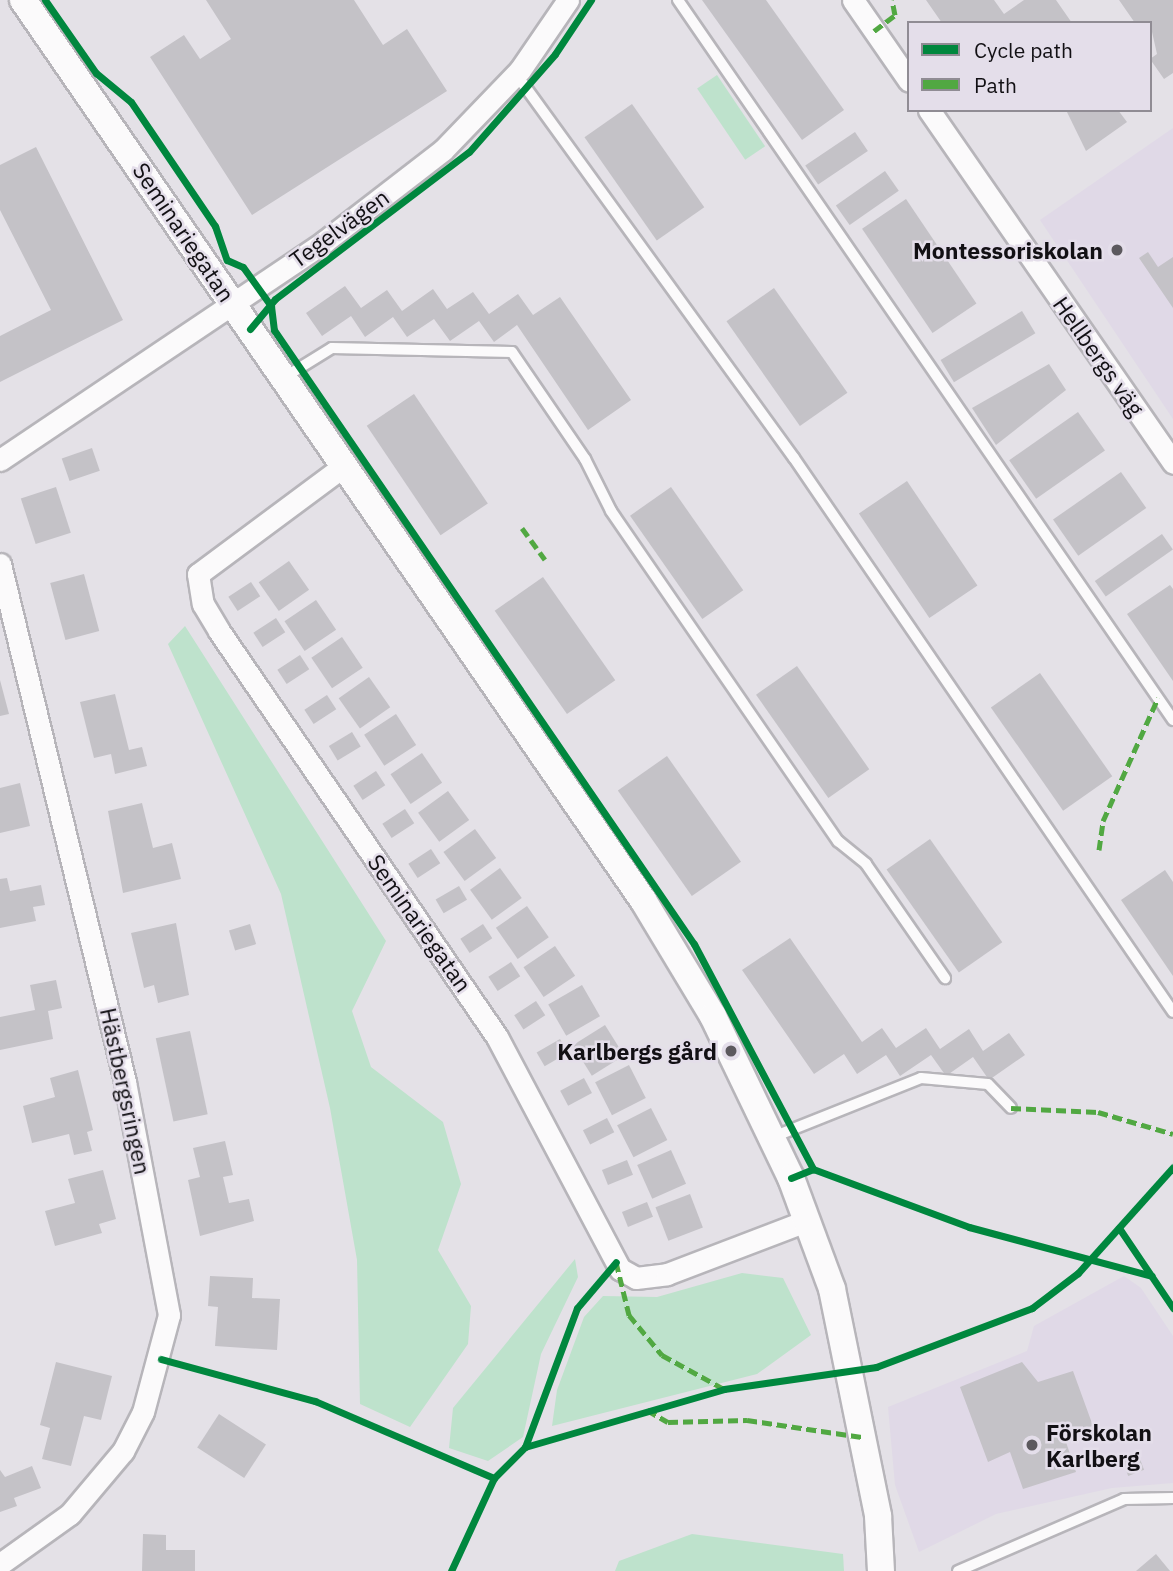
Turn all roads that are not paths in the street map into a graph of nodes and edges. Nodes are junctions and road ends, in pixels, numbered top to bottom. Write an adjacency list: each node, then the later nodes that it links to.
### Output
1 (23, 0): 8 (street, Seminariegatan)
2 (568, 0): 5 (street, Tegelvägen)
3 (678, 0): 14 (lane)
4 (853, 0): 6 (street)
5 (516, 74): 8 (street, Tegelvägen); 16 (lane)
6 (907, 78)
7 (930, 112): 11 (street, Hellbergs väg)
8 (231, 302): 9 (street, Seminariegatan); 10 (street, Tegelvägen)
9 (283, 378): 12 (street, Seminariegatan); 15 (lane)
10 (0, 460)
11 (1173, 463)
12 (345, 465): 18 (street, Seminariegatan); 19 (street, Seminariegatan)
13 (0, 564): 21 (street, Hästbergsringen)
14 (1173, 720)
15 (946, 978)
16 (1173, 1012)
17 (1011, 1108): 18 (lane)
18 (773, 1138): 19 (street, Seminariegatan)
19 (806, 1221): 22 (street, Seminariegatan)
20 (1173, 1499): 23 (lane)
21 (0, 1564)
22 (881, 1571)
23 (958, 1571)

